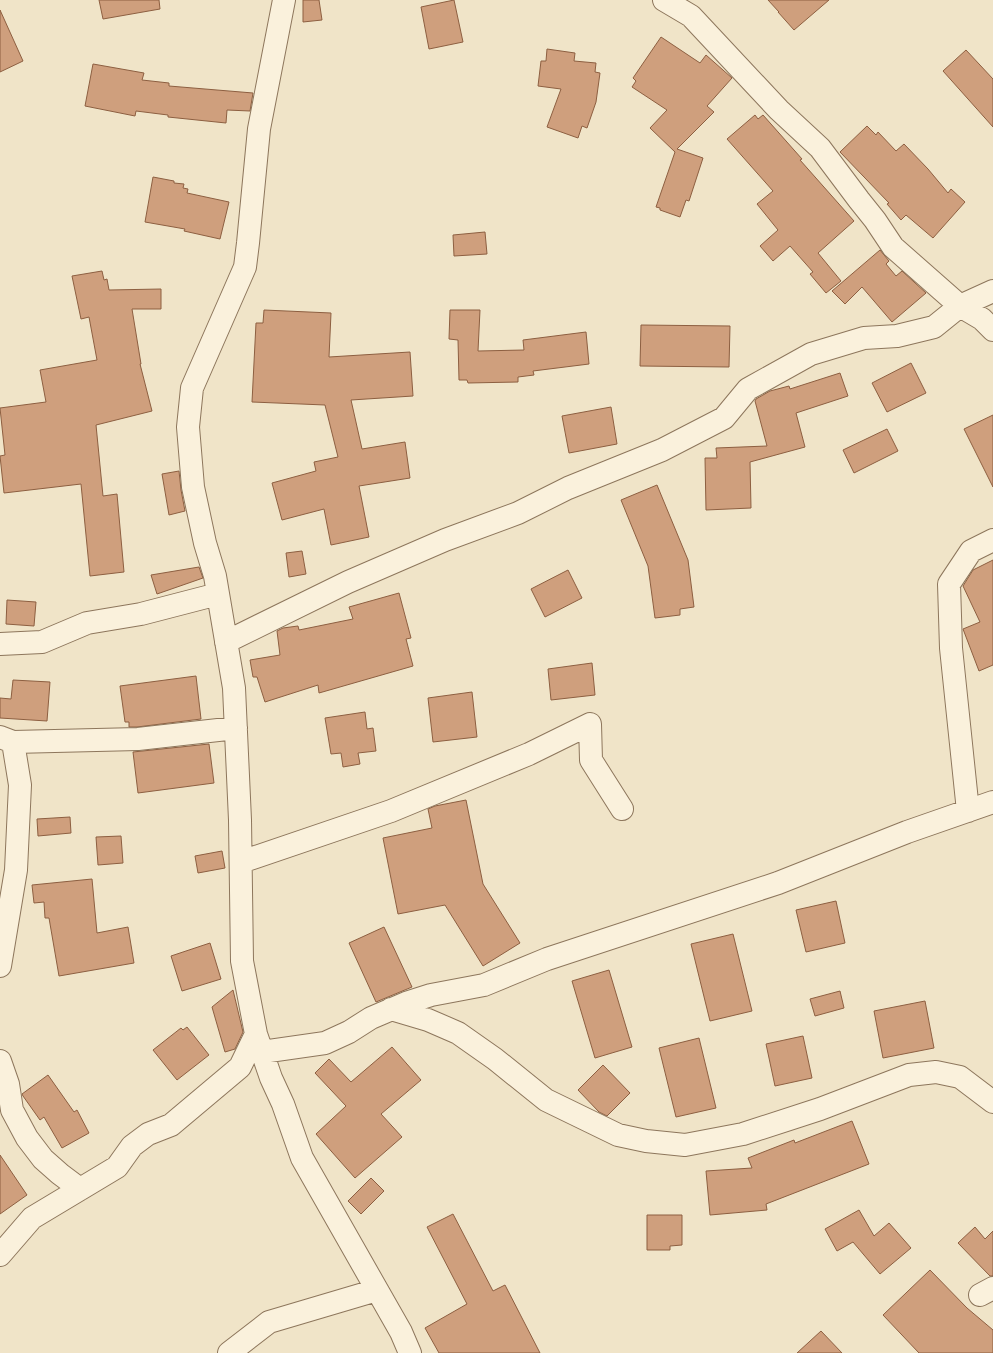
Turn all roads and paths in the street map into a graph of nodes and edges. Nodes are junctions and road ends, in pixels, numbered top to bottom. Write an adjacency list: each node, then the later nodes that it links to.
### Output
1 (284, 0): 7 (street)
2 (664, 0): 4 (street)
3 (993, 291): 4 (street)
4 (960, 306): 5 (street); 8 (street)
5 (993, 330)
6 (993, 540): 14 (street)
7 (218, 594): 8 (street); 9 (street)
8 (226, 642): 10 (street)
9 (0, 644)
10 (236, 728): 11 (street); 15 (street)
11 (6, 739): 16 (street)
12 (993, 802): 14 (street)
13 (622, 809): 15 (street)
14 (968, 811): 17 (street)
15 (241, 862): 18 (street)
16 (0, 966)
17 (391, 1009): 18 (street); 22 (street)
18 (259, 1043): 20 (street); 21 (street)
19 (0, 1061): 23 (street)
20 (240, 1067): 21 (street); 23 (street)
21 (271, 1078): 25 (street)
22 (993, 1102)
23 (80, 1189): 24 (street)
24 (0, 1255)
25 (377, 1290): 26 (street); 27 (street)
26 (229, 1353)
27 (410, 1353)

